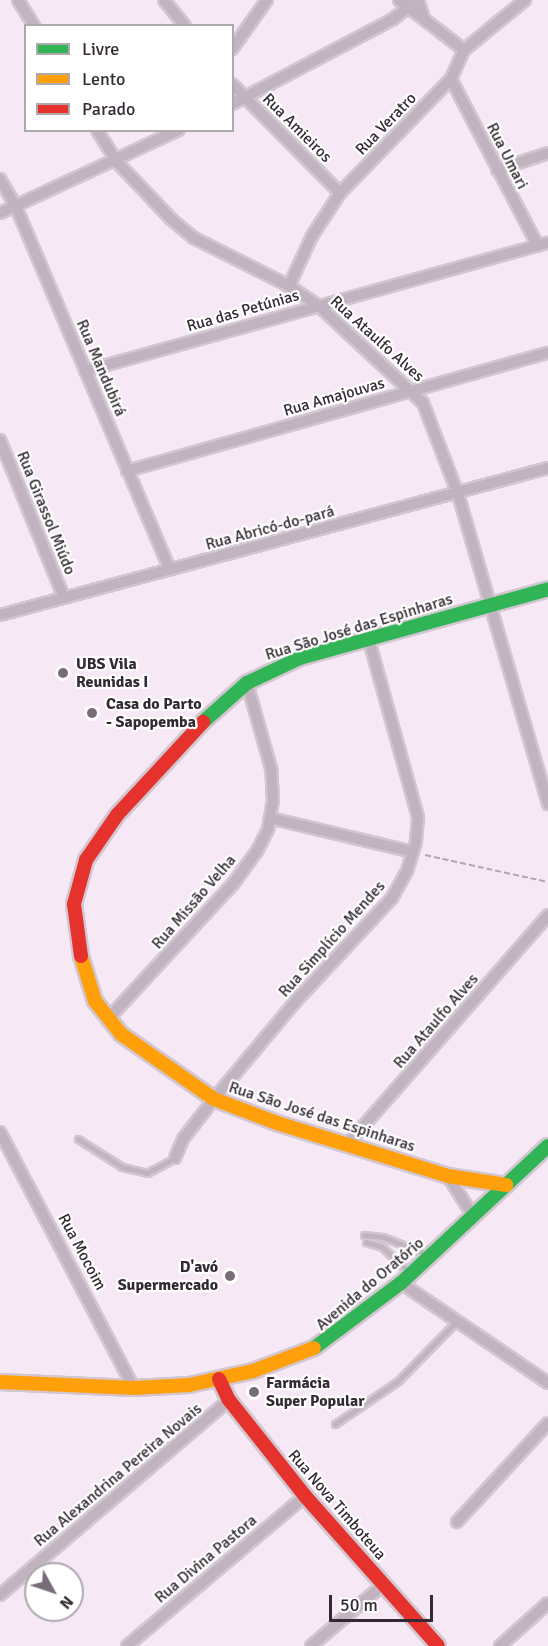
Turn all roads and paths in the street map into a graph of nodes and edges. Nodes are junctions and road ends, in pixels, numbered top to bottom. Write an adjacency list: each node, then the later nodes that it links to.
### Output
1 (18, 0): 9 (street)
2 (164, 0): 10 (street)
3 (267, 0): 11 (street)
4 (399, 0): 7 (street)
5 (418, 0): 7 (street); 8 (street)
6 (525, 0): 12 (street, Rua Veratro)
7 (410, 9): 8 (street); 15 (street)
8 (423, 15): 12 (street)
9 (33, 24)
10 (183, 24)
11 (234, 46)
12 (464, 50): 13 (street, Rua Veratro)
13 (451, 79): 21 (street, Rua Umari); 23 (street, Rua Veratro)
14 (234, 86): 15 (street, Rua Amieiros)
15 (246, 98): 16 (street); 23 (street, Rua Amieiros)
16 (234, 103)
17 (98, 132): 20 (street, Rua Ataulfo Alves)
18 (174, 132): 20 (street)
19 (548, 153): 21 (street)
20 (116, 161): 24 (street); 27 (street, Rua Ataulfo Alves)
21 (497, 170): 26 (street, Rua Umari)
22 (0, 179): 24 (street, Rua Mandubirá)
23 (340, 193): 27 (street, Rua Veratro)
24 (16, 207): 25 (street); 30 (street, Rua Mandubirá)
25 (0, 213)
26 (543, 244): 28 (street, Rua das Petúnias)
27 (289, 286): 28 (street, Rua Ataulfo Alves)
28 (319, 306): 30 (street, Rua das Petúnias); 31 (street, Rua Ataulfo Alves)
29 (548, 353): 31 (street, Rua Amajouvas)
30 (86, 371): 34 (street, Rua Mandubirá)
31 (413, 390): 34 (street, Rua Amajouvas); 35 (street, Rua Ataulfo Alves)
32 (0, 440): 38 (street, Rua Girassol Miúdo)
33 (548, 468): 35 (street, Rua Abricó-do-pará)
34 (128, 471): 36 (street, Rua Mandubirá)
35 (458, 494): 36 (street, Rua Abricó-do-pará); 39 (street, Rua Ataulfo Alves)
36 (170, 570): 38 (street, Rua Abricó-do-pará)
37 (548, 589): 39 (street, Rua São José das Espinharas)
38 (64, 598): 40 (street, Rua Abricó-do-pará)
39 (492, 604): 41 (street, Rua São José das Espinharas); 43 (street, Rua Ataulfo Alves)
40 (0, 615)
41 (369, 640): 42 (street, Rua São José das Espinharas); 45 (street, Rua Simplício Mendes)
42 (247, 683): 44 (street, Rua Missão Velha); 48 (street, Rua São José das Espinharas)
43 (548, 804)
44 (270, 818): 45 (street); 48 (street, Rua Missão Velha)
45 (413, 852): 46 (path); 49 (street, Rua Simplício Mendes)
46 (548, 882)
47 (548, 915): 52 (street, Rua Ataulfo Alves)
48 (107, 1020): 49 (street, Rua São José das Espinharas)
49 (214, 1099): 52 (street, Rua São José das Espinharas); 54 (street, Rua Simplício Mendes)
50 (1, 1137): 66 (street, Rua Mocoim)
51 (78, 1139): 54 (lane)
52 (346, 1146): 55 (street, Rua São José das Espinharas)
53 (548, 1146): 56 (street, Avenida do Oratório)
54 (175, 1158)
55 (448, 1176): 56 (street, Rua São José das Espinharas); 57 (street)
56 (506, 1185): 57 (street, Avenida do Oratório)
57 (473, 1216): 60 (street, Avenida do Oratório)
58 (364, 1235): 60 (lane)
59 (366, 1242): 61 (lane)
60 (430, 1256): 61 (street, Avenida do Oratório)
61 (406, 1279): 62 (street); 63 (street, Avenida do Oratório)
62 (457, 1321): 65 (street); 69 (lane)
63 (219, 1379): 66 (street, Avenida do Oratório); 67 (street, Rua Nova Timboteua)
64 (0, 1382): 66 (street, Avenida do Oratório)
65 (548, 1383)
66 (134, 1388)
67 (229, 1400): 70 (street, Rua Nova Timboteua); 73 (street, Rua Alexandrina Pereira Novais)
68 (548, 1423): 71 (street)
69 (335, 1424)
70 (305, 1496): 72 (street, Rua Nova Timboteua); 75 (street, Rua Divina Pastora)
71 (457, 1522)
72 (384, 1584): 76 (street); 77 (street, Rua Nova Timboteua)
73 (0, 1596)
74 (548, 1603): 78 (street)
75 (127, 1646)
76 (311, 1646)
77 (438, 1646)
78 (500, 1646)

